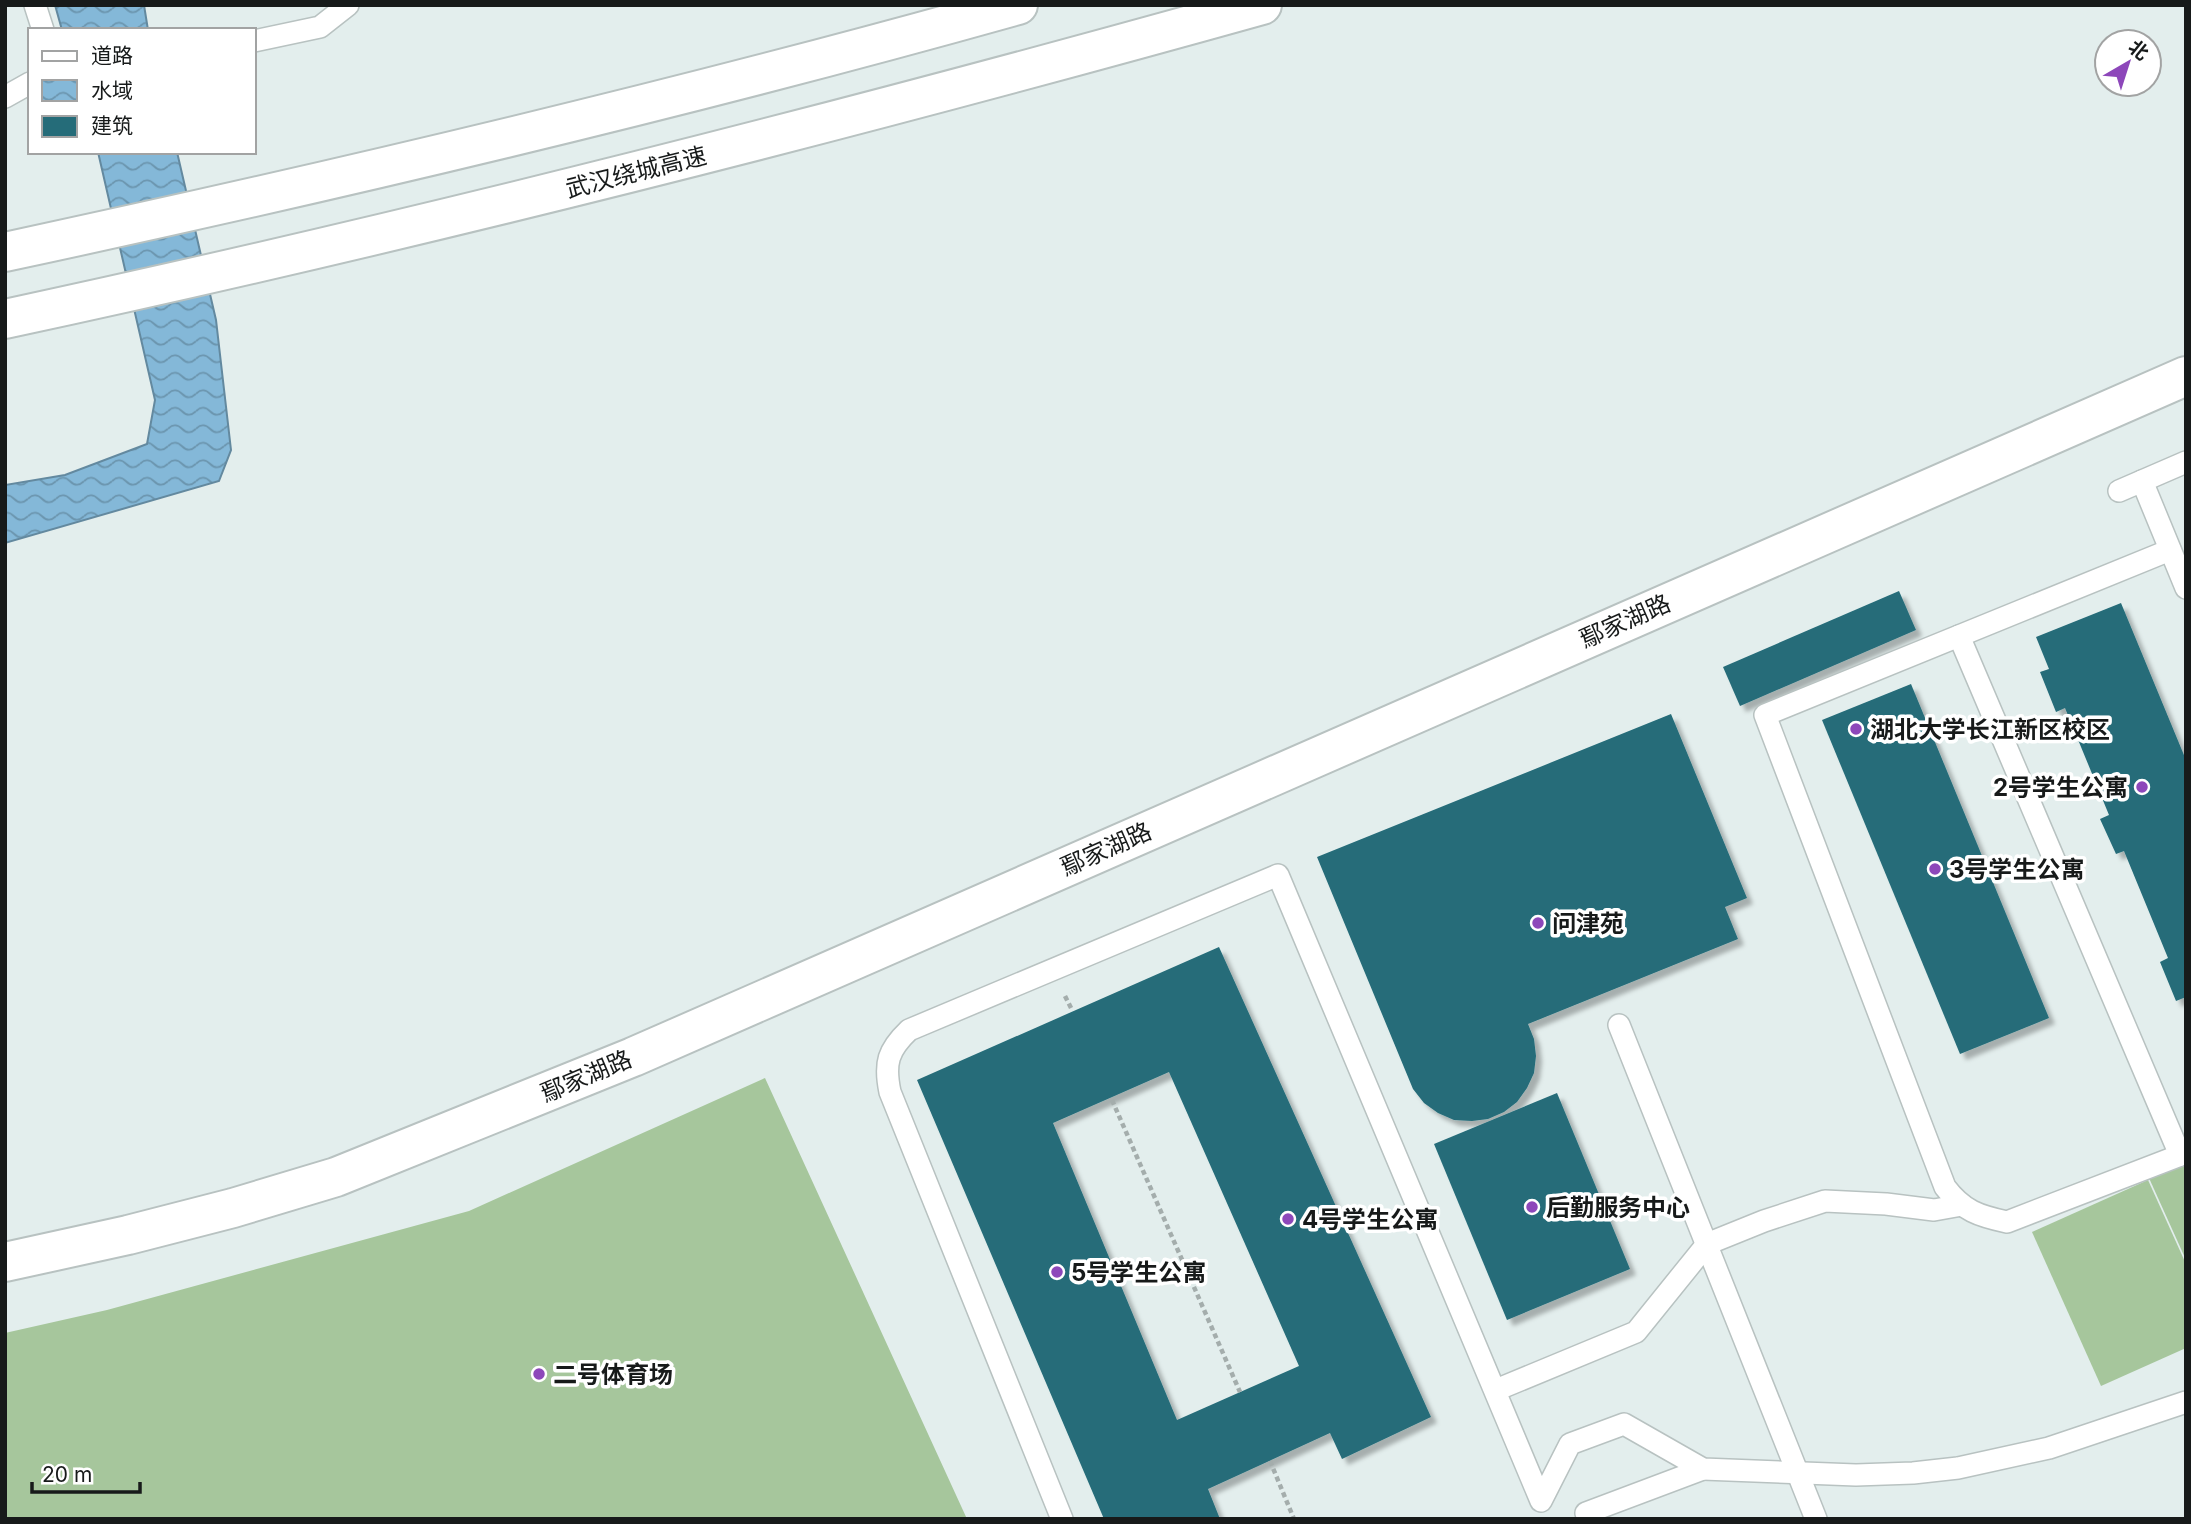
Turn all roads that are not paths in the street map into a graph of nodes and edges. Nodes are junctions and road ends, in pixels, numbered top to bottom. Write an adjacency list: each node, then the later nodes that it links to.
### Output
1 (35, 5): 5 (lane)
2 (348, 5): 6 (lane)
3 (1018, 5): 9 (main road)
4 (1262, 5): 10 (main road, 武汉绕城高速)
5 (42, 28)
6 (256, 41)
7 (28, 84): 8 (lane)
8 (5, 97)
9 (5, 250)
10 (5, 319)
11 (2186, 376): 22 (main road, 鄢家湖路)
12 (2186, 462): 13 (lane)
13 (2142, 481): 14 (lane); 15 (lane)
14 (2119, 491)
15 (2170, 550): 16 (lane); 17 (lane)
16 (2186, 588)
17 (1959, 636): 19 (lane); 20 (lane)
18 (1619, 1025): 21 (lane)
19 (2183, 1154): 20 (lane)
20 (1962, 1205): 21 (lane)
21 (1707, 1244): 23 (lane); 26 (lane)
22 (5, 1262)
23 (1496, 1390): 27 (lane); 29 (lane)
24 (2186, 1402): 26 (lane)
25 (1703, 1469): 26 (lane); 27 (lane); 28 (lane)
26 (1799, 1472): 30 (lane)
27 (1535, 1510)
28 (1581, 1517)
29 (1062, 1519)
30 (1816, 1519)

